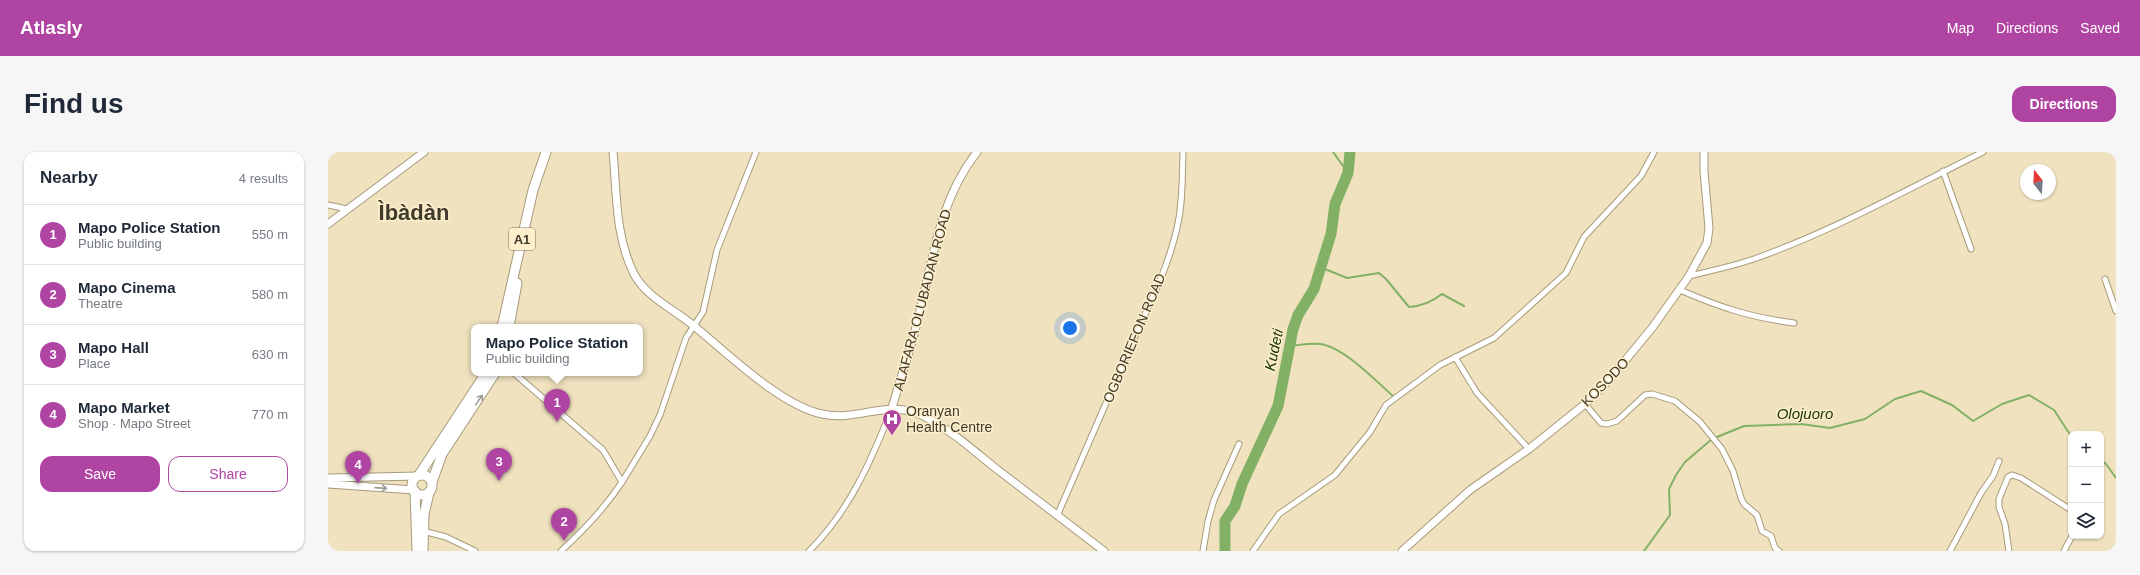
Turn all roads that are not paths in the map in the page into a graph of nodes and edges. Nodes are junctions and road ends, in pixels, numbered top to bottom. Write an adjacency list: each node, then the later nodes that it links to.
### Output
1 (424, 152): 13 (main road)
2 (546, 152): 14 (highway, A1)
3 (553, 152): 14 (highway, A1)
4 (613, 152): 24 (main road)
5 (756, 152): 24 (street)
6 (977, 152): 30 (main road, ALAFARA OLUBADAN ROAD)
7 (1183, 152): 43 (street, OGBORIEFON ROAD)
8 (1654, 152): 25 (street)
9 (1704, 152): 17 (main road, KOSODO)
10 (1983, 152): 11 (street)
11 (1943, 171): 16 (street); 17 (street)
12 (328, 205): 13 (street)
13 (347, 209): 15 (main road)
14 (530, 214): 22 (highway, A1); 23 (highway, A1)
15 (328, 224)
16 (1971, 249)
17 (1689, 276): 19 (main road, KOSODO)
18 (2105, 279): 20 (street)
19 (1680, 290): 21 (street); 29 (main road, KOSODO)
20 (2116, 311)
21 (1794, 322)
22 (503, 324)
23 (510, 324)
24 (694, 326): 30 (main road); 38 (street)
25 (1455, 357): 32 (street); 53 (street)
26 (484, 376): 34 (highway)
27 (494, 376): 37 (highway, one-way to 27)
28 (517, 376): 38 (street)
29 (1585, 404): 32 (main road, KOSODO); 55 (street)
30 (892, 408): 43 (main road); 50 (street)
31 (1239, 444): 52 (street)
32 (1529, 449): 54 (main road, KOSODO)
33 (1999, 461): 56 (street)
34 (418, 476): 36 (main road); 37 (highway); 40 (highway)
35 (328, 478): 36 (main road)
36 (346, 482): 39 (main road); 40 (main road, one-way to 40)
37 (432, 482): 41 (highway)
38 (622, 482): 49 (street)
39 (328, 484)
40 (414, 490): 41 (highway); 46 (highway)
41 (429, 493): 44 (highway)
42 (2068, 508): 57 (street)
43 (1057, 516): 51 (main road)
44 (423, 531): 47 (highway); 48 (street)
45 (2070, 539): 58 (street)
46 (417, 551)
47 (423, 551)
48 (475, 551)
49 (561, 551)
50 (809, 551)
51 (1104, 551)
52 (1203, 551)
53 (1253, 551)
54 (1402, 551)
55 (1779, 551)
56 (1950, 551)
57 (2009, 551)
58 (2064, 551)

